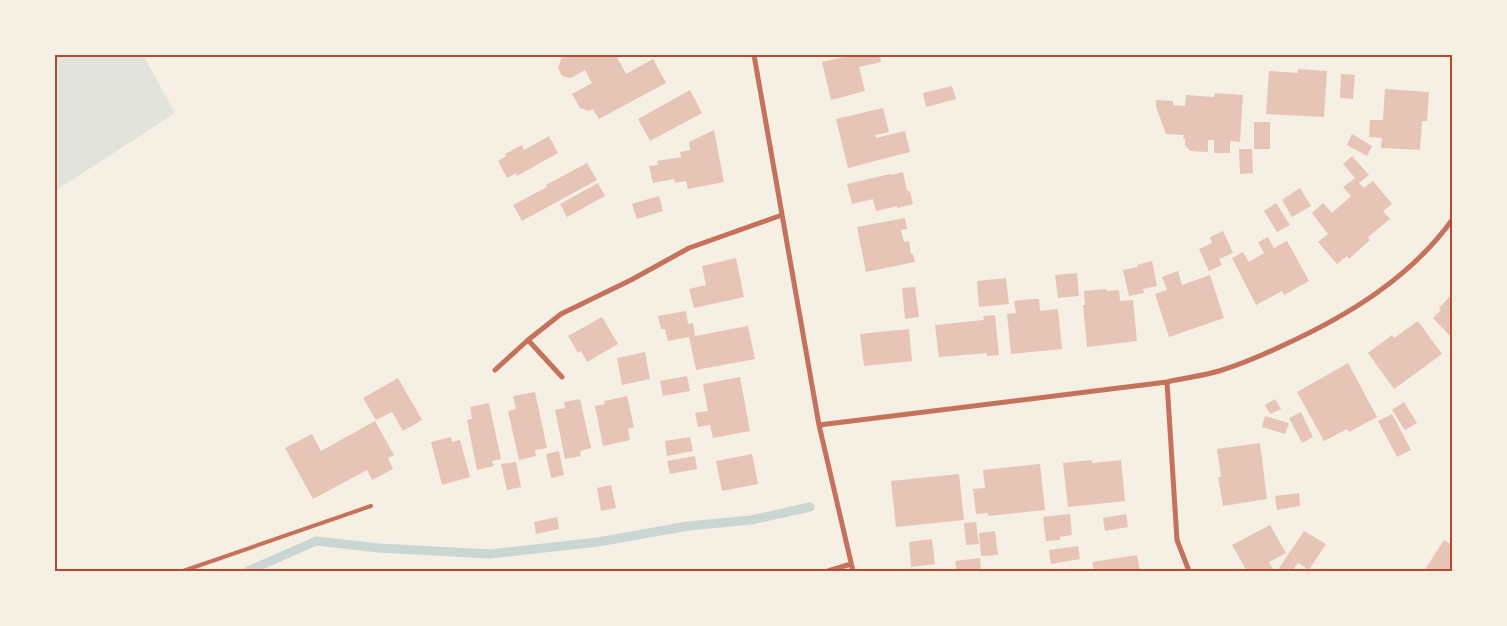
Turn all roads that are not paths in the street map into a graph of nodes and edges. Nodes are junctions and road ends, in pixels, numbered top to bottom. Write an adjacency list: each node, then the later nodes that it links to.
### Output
1 (754, 55): 2 (street)
2 (782, 215): 4 (street); 8 (street)
3 (1452, 220): 7 (street)
4 (528, 340): 5 (street); 6 (street)
5 (495, 370)
6 (562, 377)
7 (1167, 382): 8 (street); 14 (street)
8 (819, 425): 10 (street)
9 (370, 506): 11 (lane)
10 (851, 564): 12 (street); 13 (street)
11 (182, 571)
12 (828, 571)
13 (853, 571)
14 (1189, 571)

